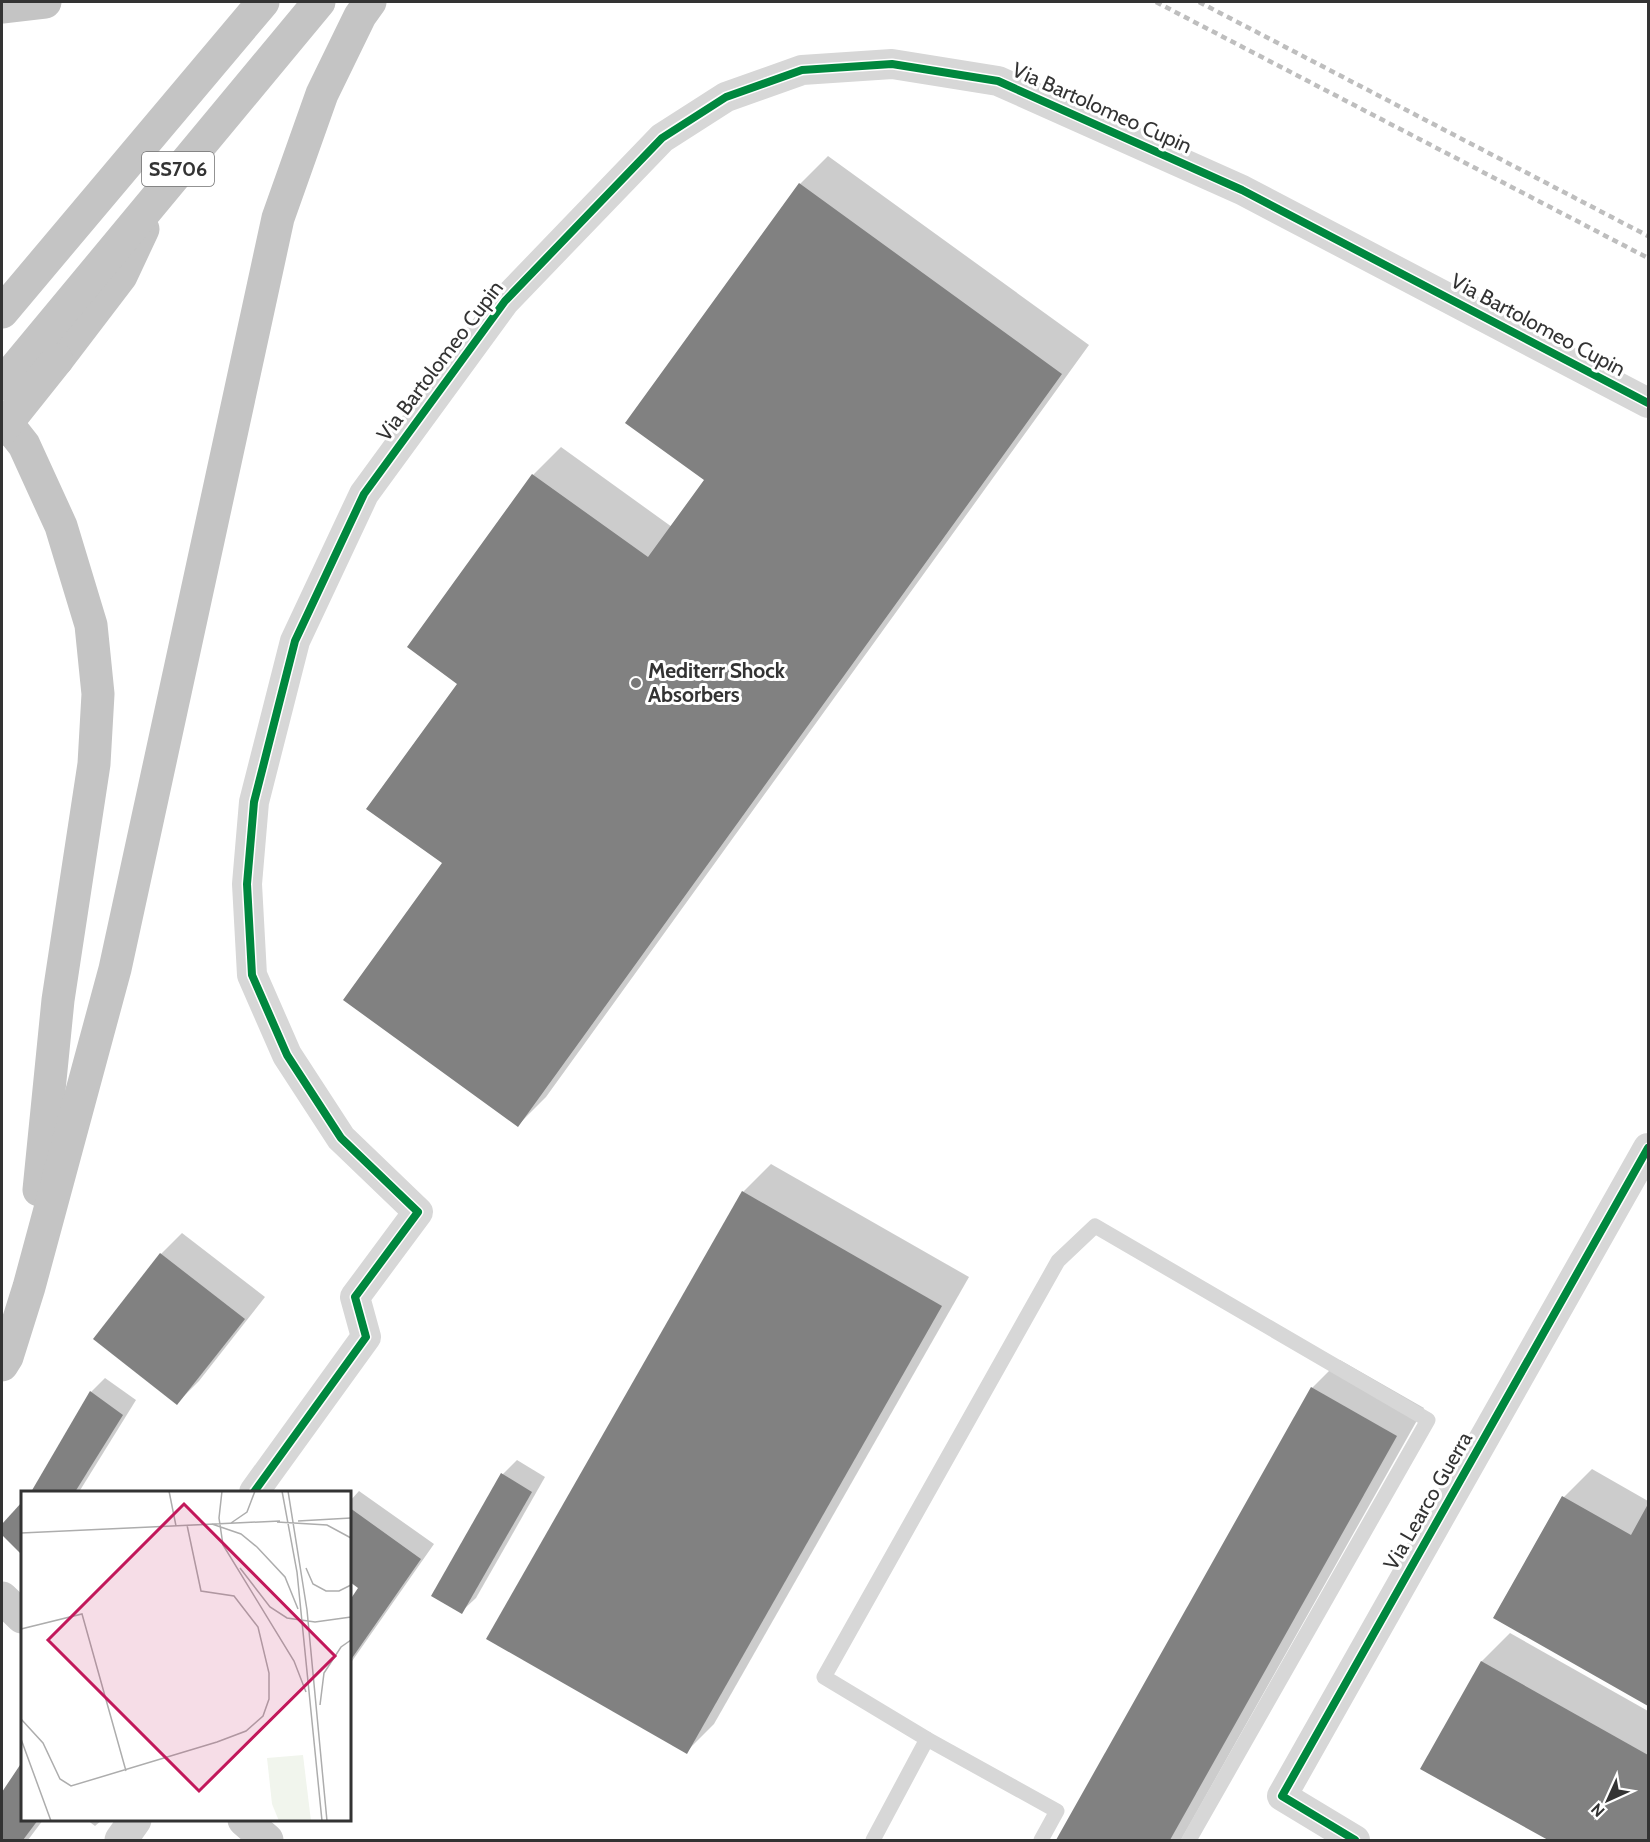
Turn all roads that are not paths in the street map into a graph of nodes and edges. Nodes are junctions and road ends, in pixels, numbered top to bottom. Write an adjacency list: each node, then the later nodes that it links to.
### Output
1 (45, 2): 5 (highway)
2 (263, 2): 6 (highway, SS706)
3 (319, 2): 7 (highway, SS706)
4 (370, 2): 13 (highway)
5 (2, 7)
6 (2, 312)
7 (47, 349): 8 (highway); 11 (highway, bridge)
8 (2, 384)
9 (1648, 403): 15 (street, Via Bartolomeo Cupin)
10 (2, 417): 13 (highway)
11 (2, 429)
12 (1648, 1148): 24 (street, Via Learco Guerra)
13 (29, 1287): 14 (highway)
14 (4, 1361)
15 (255, 1491)
16 (2, 1598): 17 (main road)
17 (21, 1616)
18 (927, 1739): 20 (lane); 22 (lane); 23 (lane)
19 (134, 1821): 21 (street)
20 (877, 1839)
21 (121, 1840)
22 (1041, 1840)
23 (1189, 1840)
24 (1355, 1840)

